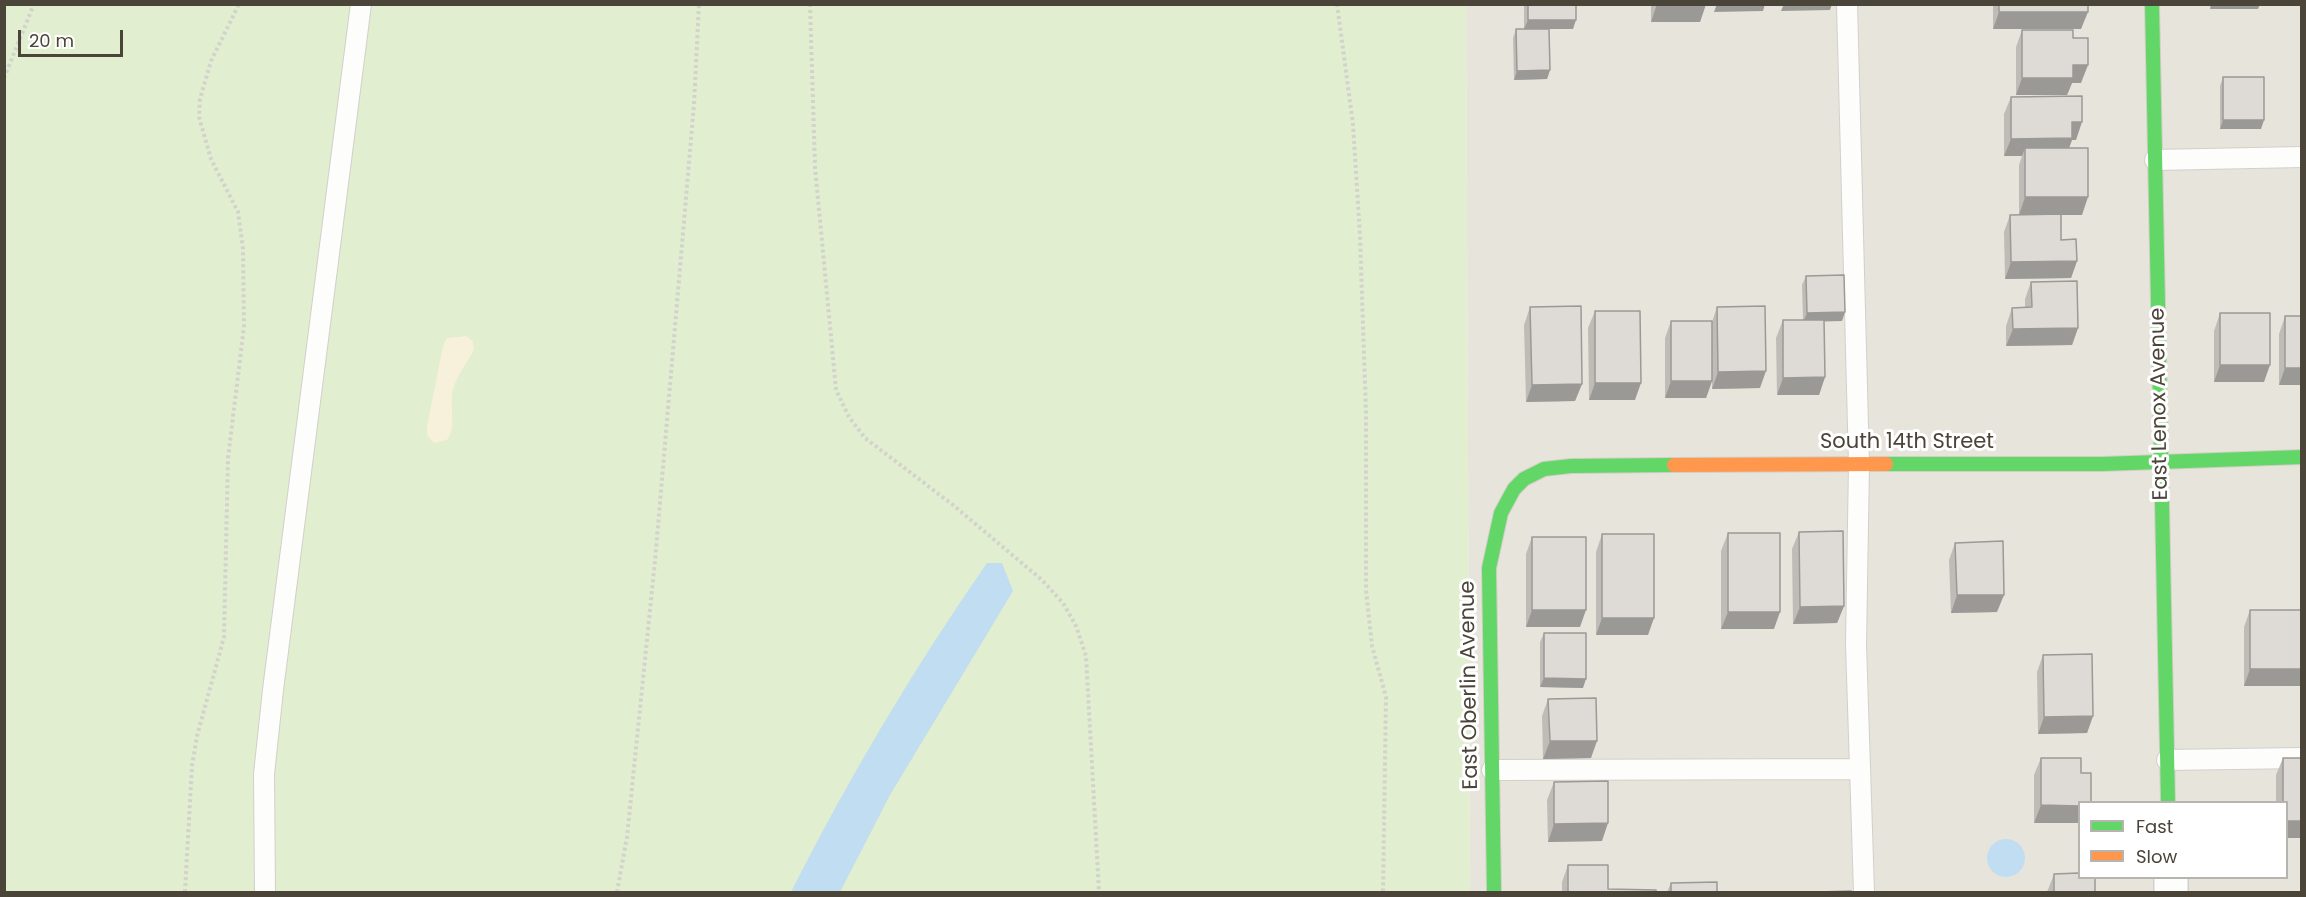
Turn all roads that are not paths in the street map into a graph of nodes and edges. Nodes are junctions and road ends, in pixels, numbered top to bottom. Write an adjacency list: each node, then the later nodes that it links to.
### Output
1 (361, 4): 15 (lane)
2 (1847, 4): 8 (lane)
3 (2152, 4): 5 (street, East Lenox Avenue)
4 (2301, 157): 5 (lane)
5 (2155, 160): 7 (street, East Lenox Avenue)
6 (2301, 457): 7 (street, South 14th Street)
7 (2161, 461): 8 (street, South 14th Street); 11 (street, East Lenox Avenue)
8 (1858, 464): 9 (street, South 14th Street); 12 (lane)
9 (1517, 483): 13 (street, East Oberlin Avenue)
10 (2301, 758): 11 (lane)
11 (2167, 760): 14 (street, East Lenox Avenue)
12 (1860, 769): 13 (lane); 17 (lane)
13 (1492, 770): 16 (street, East Oberlin Avenue)
14 (2168, 801)
15 (266, 892)
16 (1494, 892)
17 (1864, 892)

